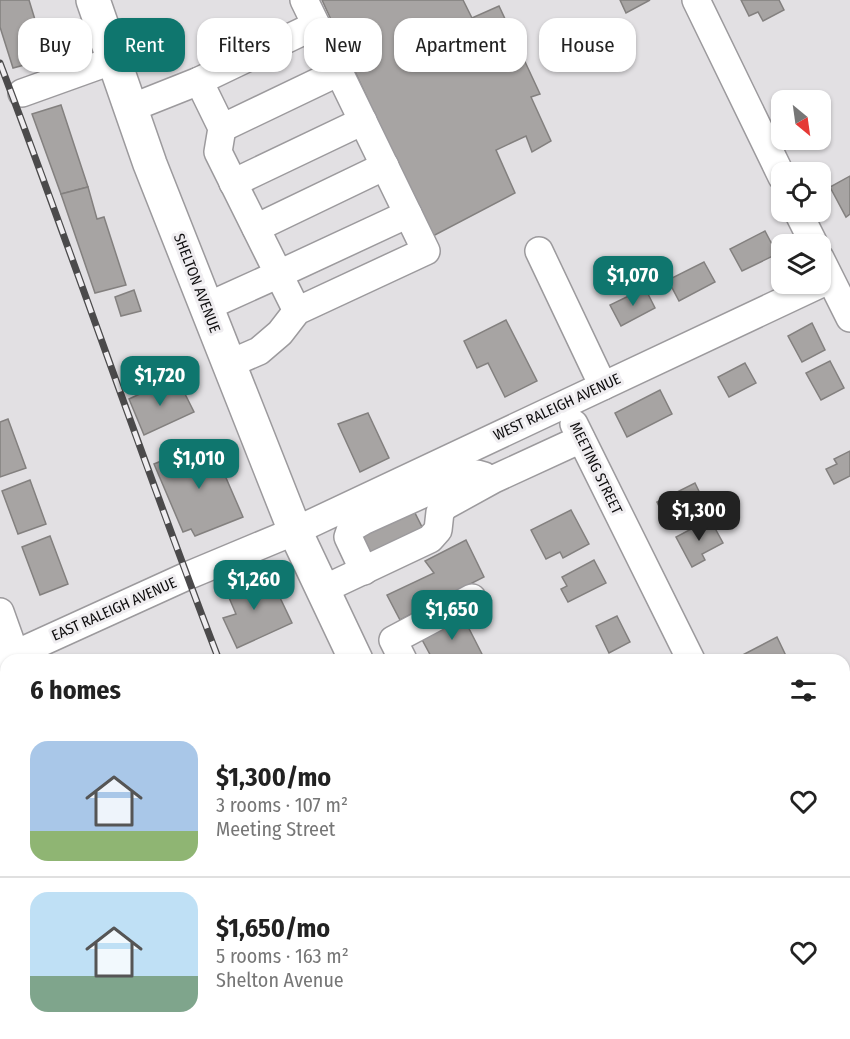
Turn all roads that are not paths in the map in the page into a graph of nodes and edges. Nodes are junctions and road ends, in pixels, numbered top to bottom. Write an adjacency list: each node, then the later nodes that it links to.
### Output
1 (93, 0): 5 (main road, SHELTON AVENUE)
2 (304, 0): 4 (street)
3 (696, 0): 15 (street)
4 (313, 18)
5 (104, 31)
6 (304, 31): 10 (street)
7 (104, 64): 11 (street)
8 (118, 72): 12 (main road, SHELTON AVENUE)
9 (339, 72): 13 (street); 14 (street)
10 (199, 81): 12 (street); 14 (street)
11 (22, 93)
12 (130, 108): 24 (main road, SHELTON AVENUE)
13 (363, 121): 16 (street); 17 (street)
14 (222, 128): 17 (street)
15 (775, 162)
16 (385, 166): 18 (street); 19 (street)
17 (233, 183): 19 (street)
18 (408, 214): 21 (street); 25 (street)
19 (256, 228): 21 (street)
20 (538, 251): 28 (street)
21 (279, 274): 24 (street); 25 (street)
22 (831, 281): 26 (street)
23 (789, 294): 28 (street, WEST RALEIGH AVENUE)
24 (206, 307): 27 (main road, SHELTON AVENUE)
25 (297, 311): 27 (street)
26 (850, 318)
27 (228, 364): 35 (main road, SHELTON AVENUE)
28 (603, 386): 29 (street, WEST RALEIGH AVENUE)
29 (564, 404): 30 (street, WEST RALEIGH AVENUE); 31 (street, MEETING STREET)
30 (490, 439): 32 (street); 33 (street, WEST RALEIGH AVENUE)
31 (572, 443): 32 (street); 44 (street, MEETING STREET)
32 (499, 477): 33 (street); 36 (street)
33 (436, 480): 34 (street, WEST RALEIGH AVENUE)
34 (359, 512): 35 (street, WEST RALEIGH AVENUE); 36 (street)
35 (294, 531): 37 (main road, SHELTON AVENUE); 42 (street, EAST RALEIGH AVENUE)
36 (364, 571): 37 (street)
37 (322, 590): 43 (main road, SHELTON AVENUE)
38 (472, 598): 40 (street)
39 (0, 612): 41 (street)
40 (398, 650)
41 (7, 654)
42 (14, 654)
43 (353, 654)
44 (688, 654)

